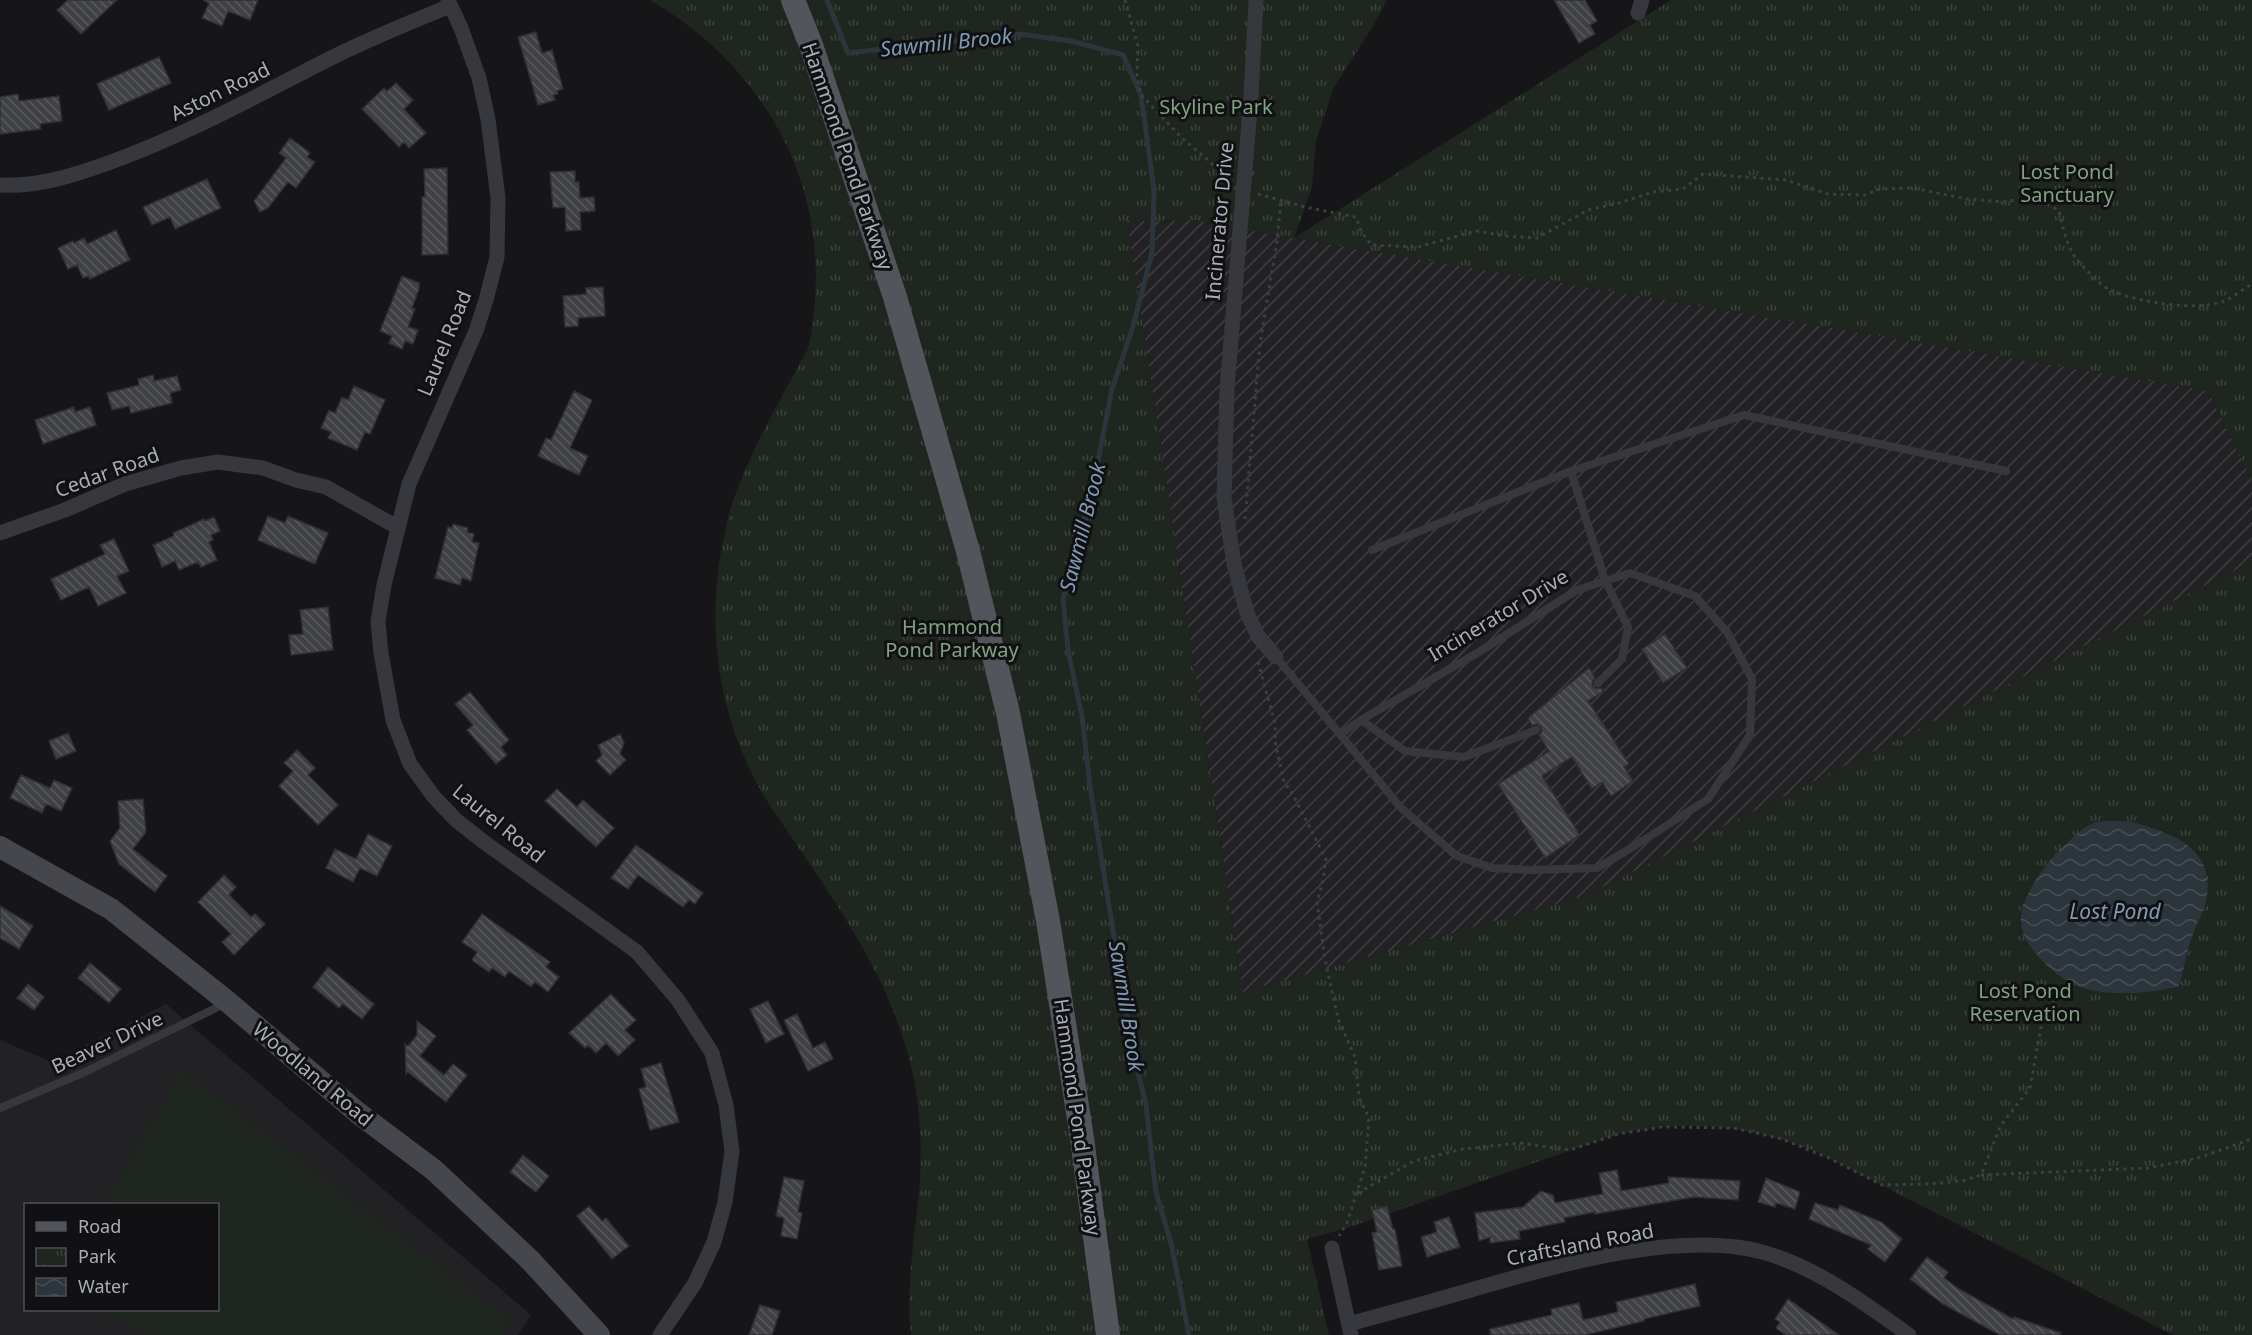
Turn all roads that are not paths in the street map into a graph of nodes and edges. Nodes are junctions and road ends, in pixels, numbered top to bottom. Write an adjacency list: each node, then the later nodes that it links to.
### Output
1 (793, 0): 23 (main road, Hammond Pond Parkway)
2 (1256, 0): 11 (street, Incinerator Drive)
3 (449, 3): 4 (street, Aston Road); 7 (street, Laurel Road)
4 (0, 185)
5 (1571, 471): 6 (lane); 9 (lane); 10 (lane)
6 (2006, 471)
7 (397, 527): 8 (street, Cedar Road); 22 (street, Laurel Road)
8 (0, 533)
9 (1372, 550)
10 (1605, 580): 12 (lane); 13 (lane, Incinerator Drive); 15 (lane, Incinerator Drive)
11 (1276, 657): 15 (lane, Incinerator Drive)
12 (1598, 683)
13 (1361, 720): 14 (lane); 15 (lane, Incinerator Drive)
14 (1536, 730)
15 (1341, 734)
16 (0, 848): 17 (street, Woodland Road)
17 (228, 1002): 18 (lane, Beaver Drive); 21 (street, Woodland Road)
18 (0, 1108)
19 (1332, 1248): 20 (street)
20 (1350, 1330): 24 (street, Craftsland Road)
21 (599, 1335)
22 (660, 1335)
23 (1108, 1335)
24 (1909, 1335)

